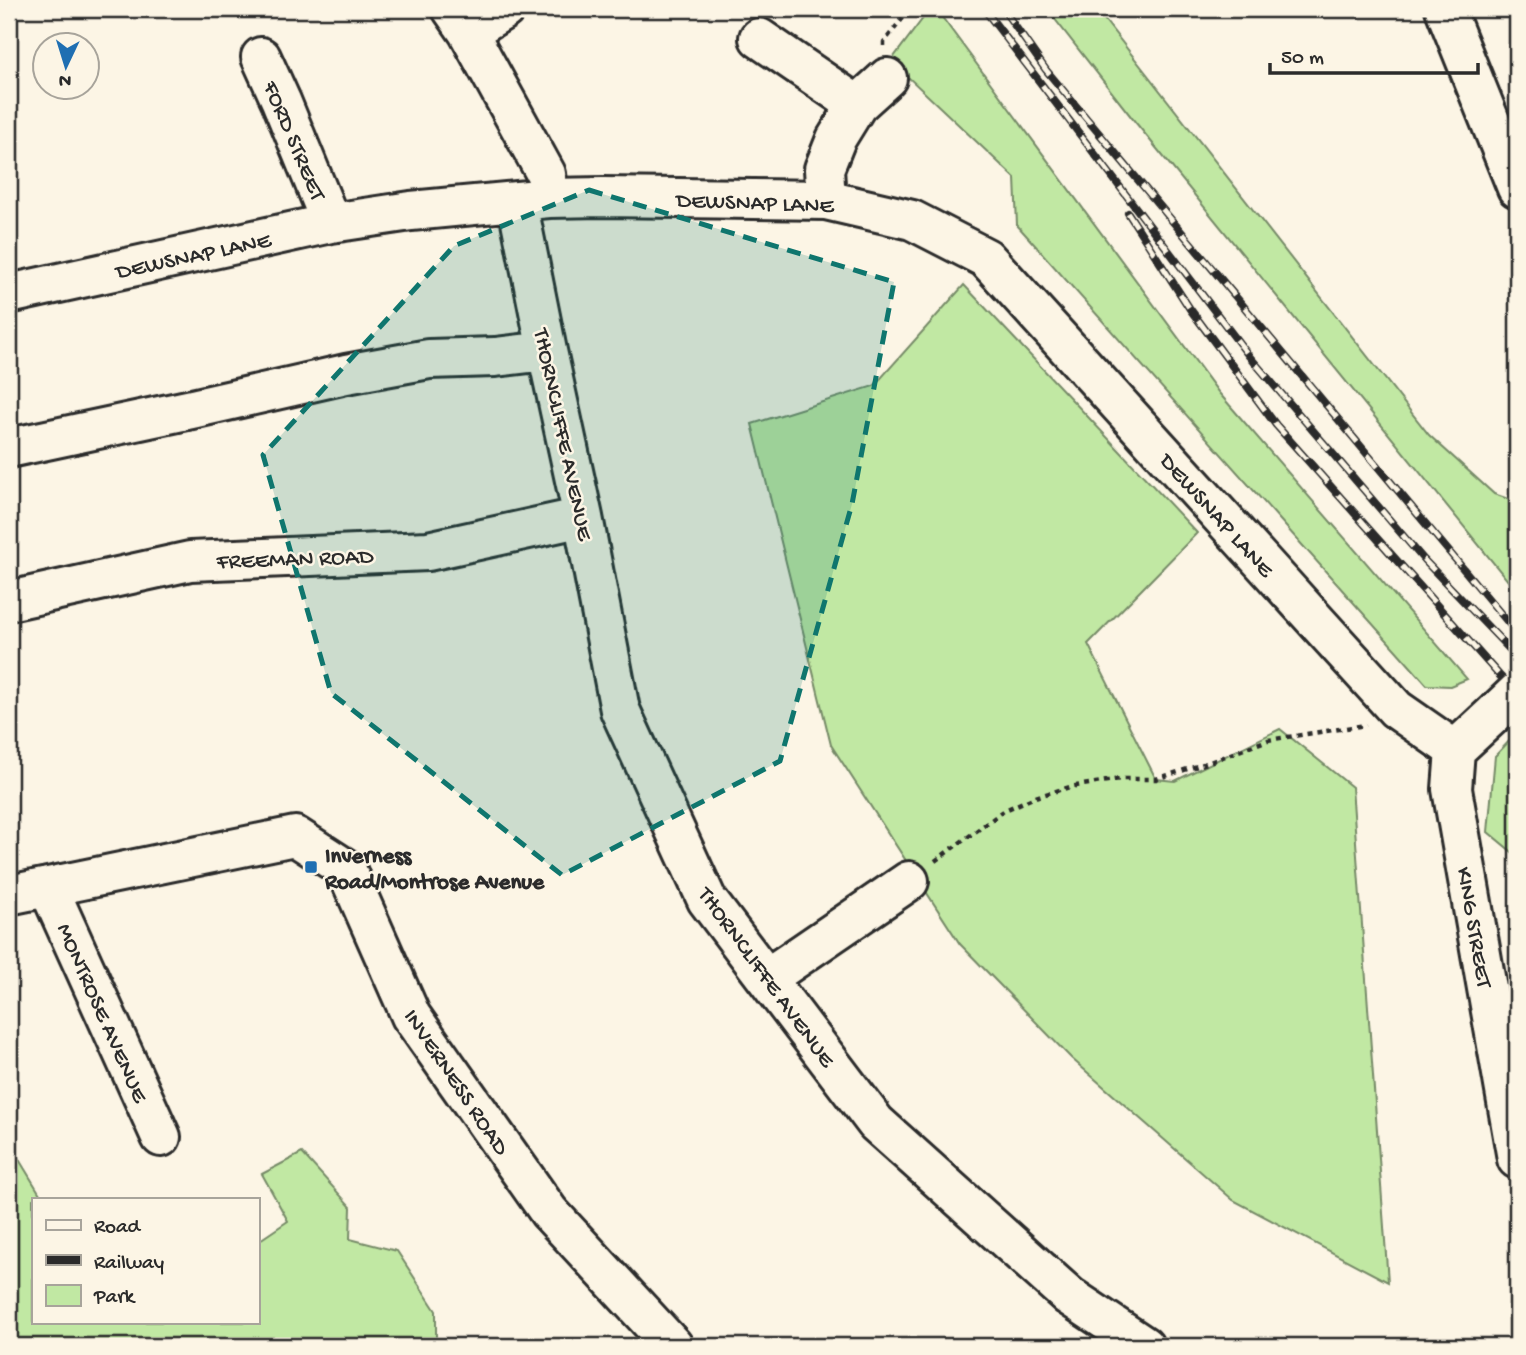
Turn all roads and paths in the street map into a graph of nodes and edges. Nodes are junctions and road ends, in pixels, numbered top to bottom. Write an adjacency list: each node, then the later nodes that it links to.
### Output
1 (505, 9): 4 (street)
2 (910, 9): 7 (path)
3 (1445, 9): 9 (street)
4 (460, 21): 10 (street, THORNCLIFFE AVENUE)
5 (759, 38): 8 (street)
6 (261, 57): 12 (street, FORD STREET)
7 (887, 78): 8 (street)
8 (857, 105): 11 (street)
9 (1517, 188)
10 (533, 200): 11 (street, DEWSNAP LANE); 12 (street, DEWSNAP LANE); 14 (street, THORNCLIFFE AVENUE)
11 (826, 200): 19 (street, DEWSNAP LANE)
12 (331, 223): 13 (street, DEWSNAP LANE)
13 (9, 294)
14 (547, 351): 15 (street); 16 (street, THORNCLIFFE AVENUE)
15 (9, 448)
16 (583, 517): 17 (street, FREEMAN ROAD); 24 (street, THORNCLIFFE AVENUE)
17 (9, 601)
18 (1506, 702): 20 (street)
19 (1396, 709): 20 (street, DEWSNAP LANE); 21 (path)
20 (1455, 750): 26 (street, KING STREET)
21 (909, 881): 24 (street)
22 (48, 887): 23 (street, INVERNESS ROAD); 25 (street, MONTROSE AVENUE); 27 (street, INVERNESS ROAD)
23 (9, 895)
24 (767, 978): 28 (street, THORNCLIFFE AVENUE)
25 (161, 1137)
26 (1517, 1159)
27 (673, 1346)
28 (1142, 1346)

